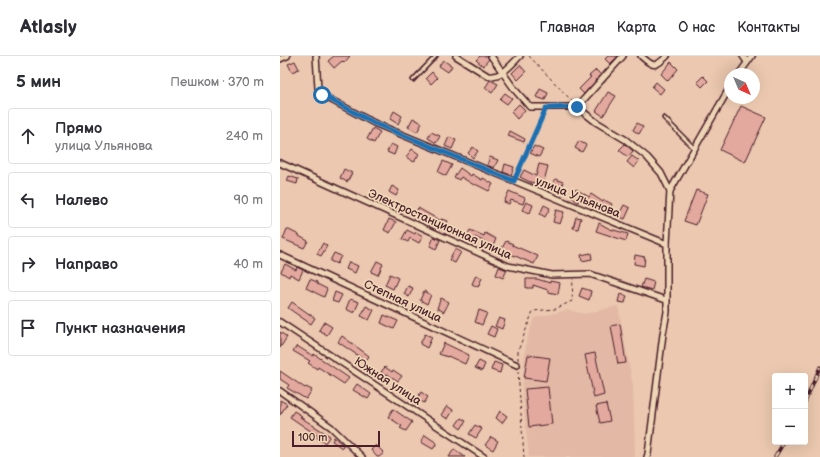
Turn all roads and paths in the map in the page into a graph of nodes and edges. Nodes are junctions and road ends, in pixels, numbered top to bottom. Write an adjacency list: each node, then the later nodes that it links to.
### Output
1 (287, 56): 13 (street)
2 (316, 56): 24 (street, улица Ульянова)
3 (436, 56): 17 (lane)
4 (456, 56): 16 (street)
5 (491, 56): 16 (street)
6 (520, 56): 16 (street)
7 (529, 56): 19 (path)
8 (623, 56): 19 (street)
9 (641, 56): 10 (street)
10 (667, 56)
11 (743, 56): 14 (street)
12 (752, 56): 14 (street)
13 (280, 59)
14 (747, 62): 15 (street)
15 (743, 68)
16 (503, 72): 20 (street)
17 (413, 80)
18 (724, 98): 22 (street)
19 (577, 107): 20 (street); 25 (street)
20 (546, 108): 24 (path)
21 (664, 118): 22 (lane)
22 (695, 149): 25 (street)
23 (280, 163): 28 (street, Электростанционная улица)
24 (514, 181): 26 (street, улица Ульянова)
25 (670, 191): 26 (street)
26 (667, 244): 29 (street)
27 (280, 255): 31 (street, Степная улица)
28 (573, 275): 29 (street, Электростанционная улица); 31 (path)
29 (666, 300): 36 (street)
30 (280, 322): 34 (street, Южная улица)
31 (517, 365): 35 (path)
32 (280, 391): 33 (street)
33 (362, 457)
34 (484, 457)
35 (524, 457)
36 (647, 457)

